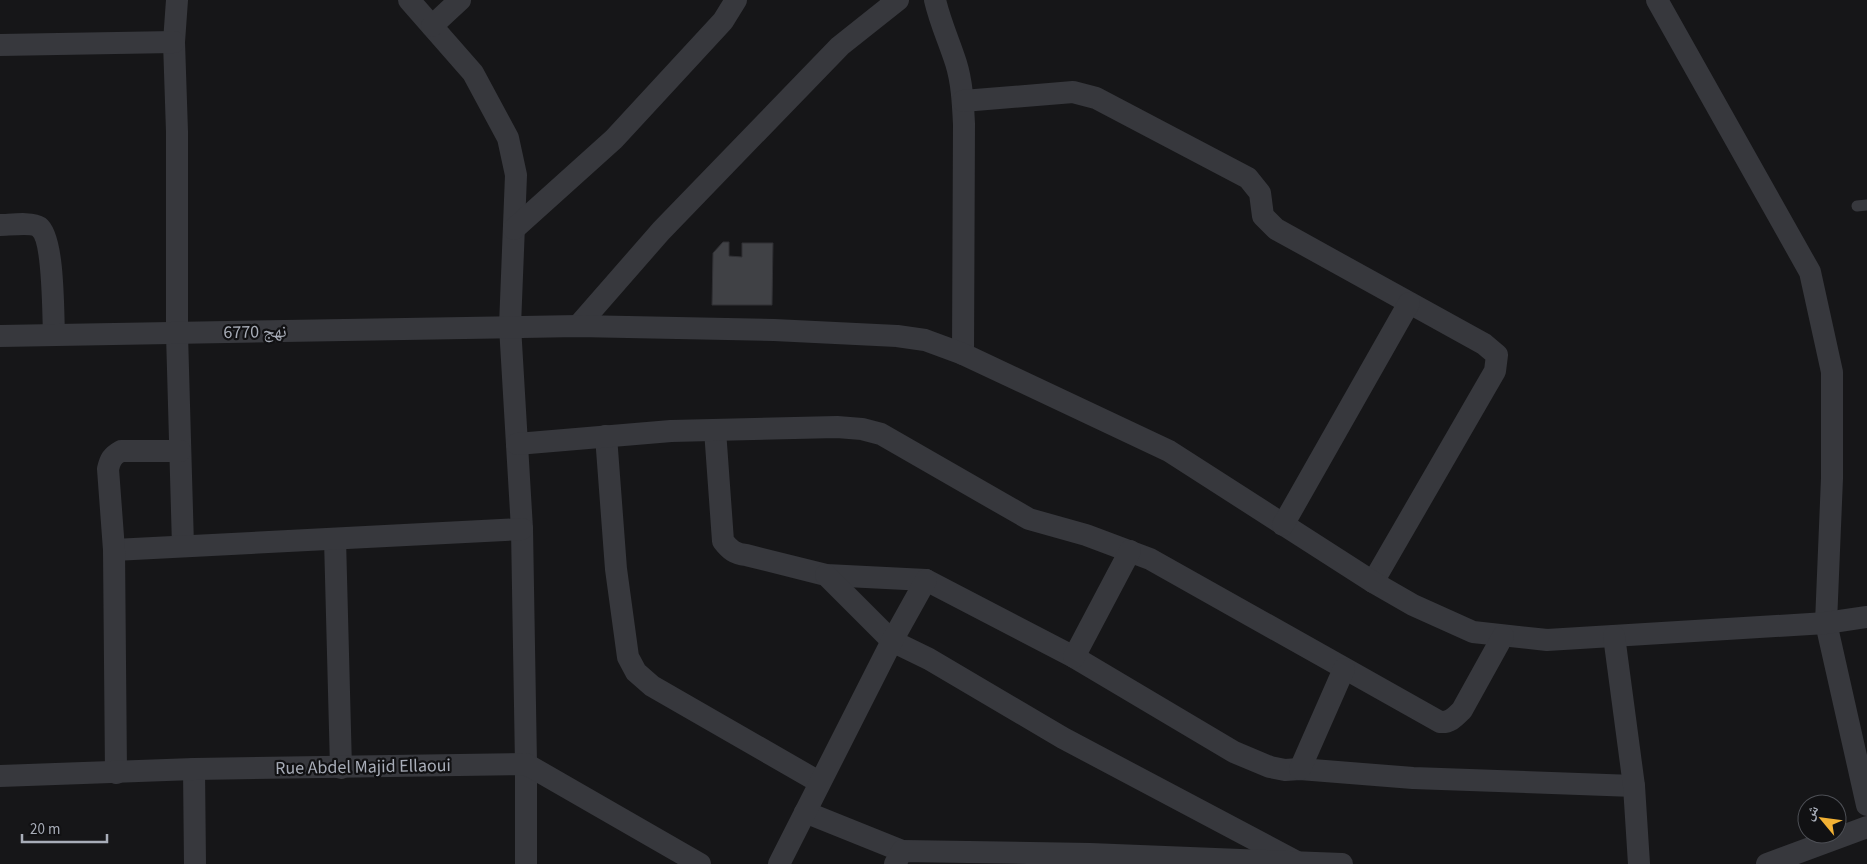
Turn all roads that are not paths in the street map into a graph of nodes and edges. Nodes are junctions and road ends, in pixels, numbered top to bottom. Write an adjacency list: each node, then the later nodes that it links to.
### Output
1 (177, 0): 9 (street)
2 (409, 0): 8 (street)
3 (460, 0): 8 (street)
4 (736, 0): 13 (street)
5 (898, 0): 16 (street)
6 (936, 0): 11 (street)
7 (1657, 0): 35 (street)
8 (432, 26): 13 (street)
9 (174, 42): 10 (street); 17 (street)
10 (0, 45)
11 (963, 101): 14 (street); 20 (street)
12 (0, 225): 18 (street)
13 (514, 229): 15 (street)
14 (1409, 303): 25 (street); 33 (street)
15 (510, 326): 16 (street, نهج 6770); 17 (street, نهج 6770); 23 (street)
16 (578, 326): 20 (street, نهج 6770)
17 (177, 334): 18 (street, نهج 6770); 24 (street)
18 (54, 335): 19 (street, نهج 6770)
19 (0, 336)
20 (963, 354): 25 (street, نهج 6770)
21 (715, 430): 22 (street); 30 (street); 31 (street)
22 (606, 436): 23 (street); 48 (street)
23 (517, 444): 26 (street)
24 (180, 452): 28 (street); 29 (street)
25 (1283, 525): 33 (street, نهج 6770)
26 (522, 529): 27 (street); 42 (street)
27 (335, 539): 28 (street); 43 (street)
28 (183, 546): 29 (street)
29 (114, 550): 46 (street)
30 (1130, 551): 39 (street); 40 (street)
31 (826, 575): 32 (street); 38 (street)
32 (926, 580): 38 (street); 39 (street)
33 (1373, 582): 36 (street, نهج 6770)
34 (1867, 617): 35 (street, نهج 6770)
35 (1826, 623): 37 (street, نهج 6770); 41 (street)
36 (1503, 636): 37 (street, نهج 6770); 40 (street)
37 (1614, 636): 49 (street)
38 (892, 640): 48 (street); 55 (street)
39 (1074, 657): 45 (street)
40 (1344, 669): 45 (street)
41 (1861, 754): 50 (street)
42 (526, 764): 43 (street, Rue Abdel Majid Ellaoui); 58 (street); 59 (street)
43 (340, 768): 44 (street, Rue Abdel Majid Ellaoui)
44 (194, 769): 46 (street, Rue Abdel Majid Ellaoui); 57 (street)
45 (1300, 769): 49 (street)
46 (116, 773): 47 (street, Rue Abdel Majid Ellaoui)
47 (0, 776)
48 (819, 782): 51 (street)
49 (1634, 786): 62 (street)
50 (1867, 804)
51 (805, 812): 53 (street); 60 (street)
52 (1867, 827): 63 (street)
53 (898, 858): 54 (street)
54 (1097, 859): 56 (street)
55 (1295, 861): 56 (street); 61 (street)
56 (1260, 862)
57 (195, 864)
58 (526, 864)
59 (700, 864)
60 (779, 864)
61 (1342, 864)
62 (1639, 864)
63 (1767, 864)

